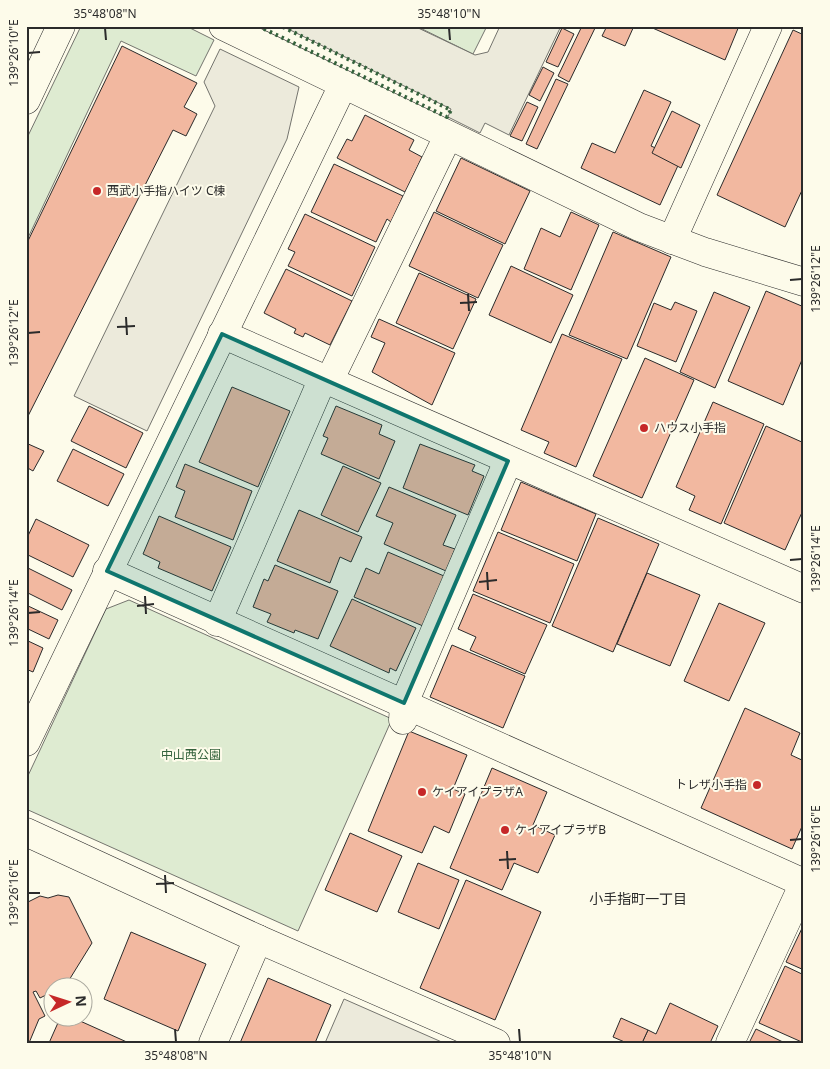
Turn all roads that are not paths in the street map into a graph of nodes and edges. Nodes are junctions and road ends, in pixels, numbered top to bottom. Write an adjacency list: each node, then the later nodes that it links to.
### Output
1 (61, 26): 5 (street)
2 (222, 26): 4 (street)
3 (768, 26): 7 (street)
4 (343, 85): 6 (street); 9 (street)
5 (26, 100)
6 (448, 136): 7 (street); 10 (street)
7 (672, 240): 8 (street)
8 (804, 282)
9 (222, 334): 10 (street); 12 (street)
10 (326, 379): 11 (street); 14 (street)
11 (508, 460): 13 (street); 15 (street)
12 (107, 571): 14 (street); 16 (street)
13 (804, 589)
14 (217, 622): 15 (street)
15 (403, 713): 18 (street)
16 (26, 742)
17 (26, 832): 19 (street)
18 (804, 883): 22 (street)
19 (258, 939): 20 (street); 21 (street)
20 (213, 1043)
21 (496, 1043)
22 (730, 1043)

